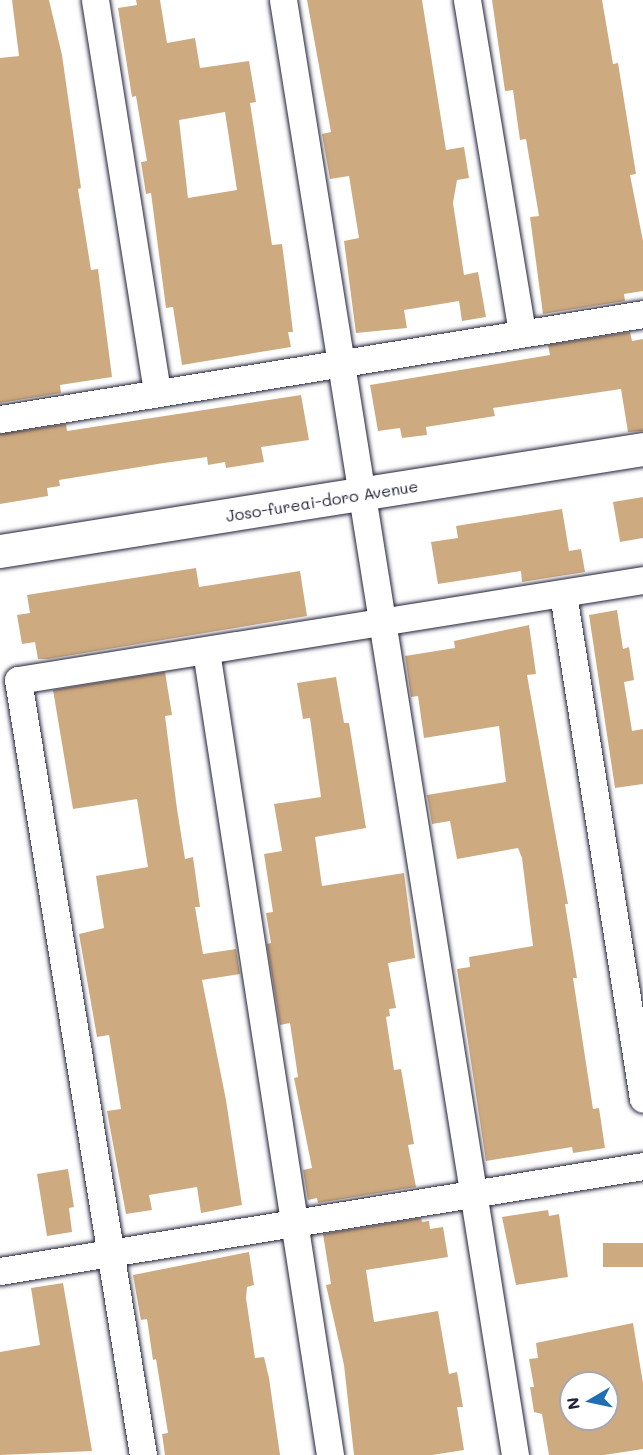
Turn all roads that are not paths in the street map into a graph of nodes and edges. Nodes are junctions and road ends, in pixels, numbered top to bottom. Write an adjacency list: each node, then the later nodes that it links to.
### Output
1 (95, 0): 7 (street)
2 (283, 0): 6 (street)
3 (467, 0): 5 (street)
4 (643, 314): 5 (street)
5 (522, 332): 6 (street)
6 (340, 361): 7 (street); 10 (street)
7 (158, 392): 8 (street)
8 (0, 419)
9 (643, 449): 10 (street, Joso-fureai-doro Avenue)
10 (361, 496): 11 (street, Joso-fureai-doro Avenue); 14 (street)
11 (0, 551)
12 (643, 580): 13 (street)
13 (564, 594): 14 (street); 16 (street)
14 (380, 623): 15 (street); 18 (street)
15 (206, 651): 19 (street); 20 (street)
16 (643, 1099)
17 (643, 1166): 18 (street)
18 (474, 1194): 19 (street); 24 (street)
19 (293, 1223): 20 (street); 23 (street)
20 (110, 1253): 21 (street); 22 (street)
21 (0, 1271)
22 (143, 1455)
23 (330, 1455)
24 (515, 1455)

